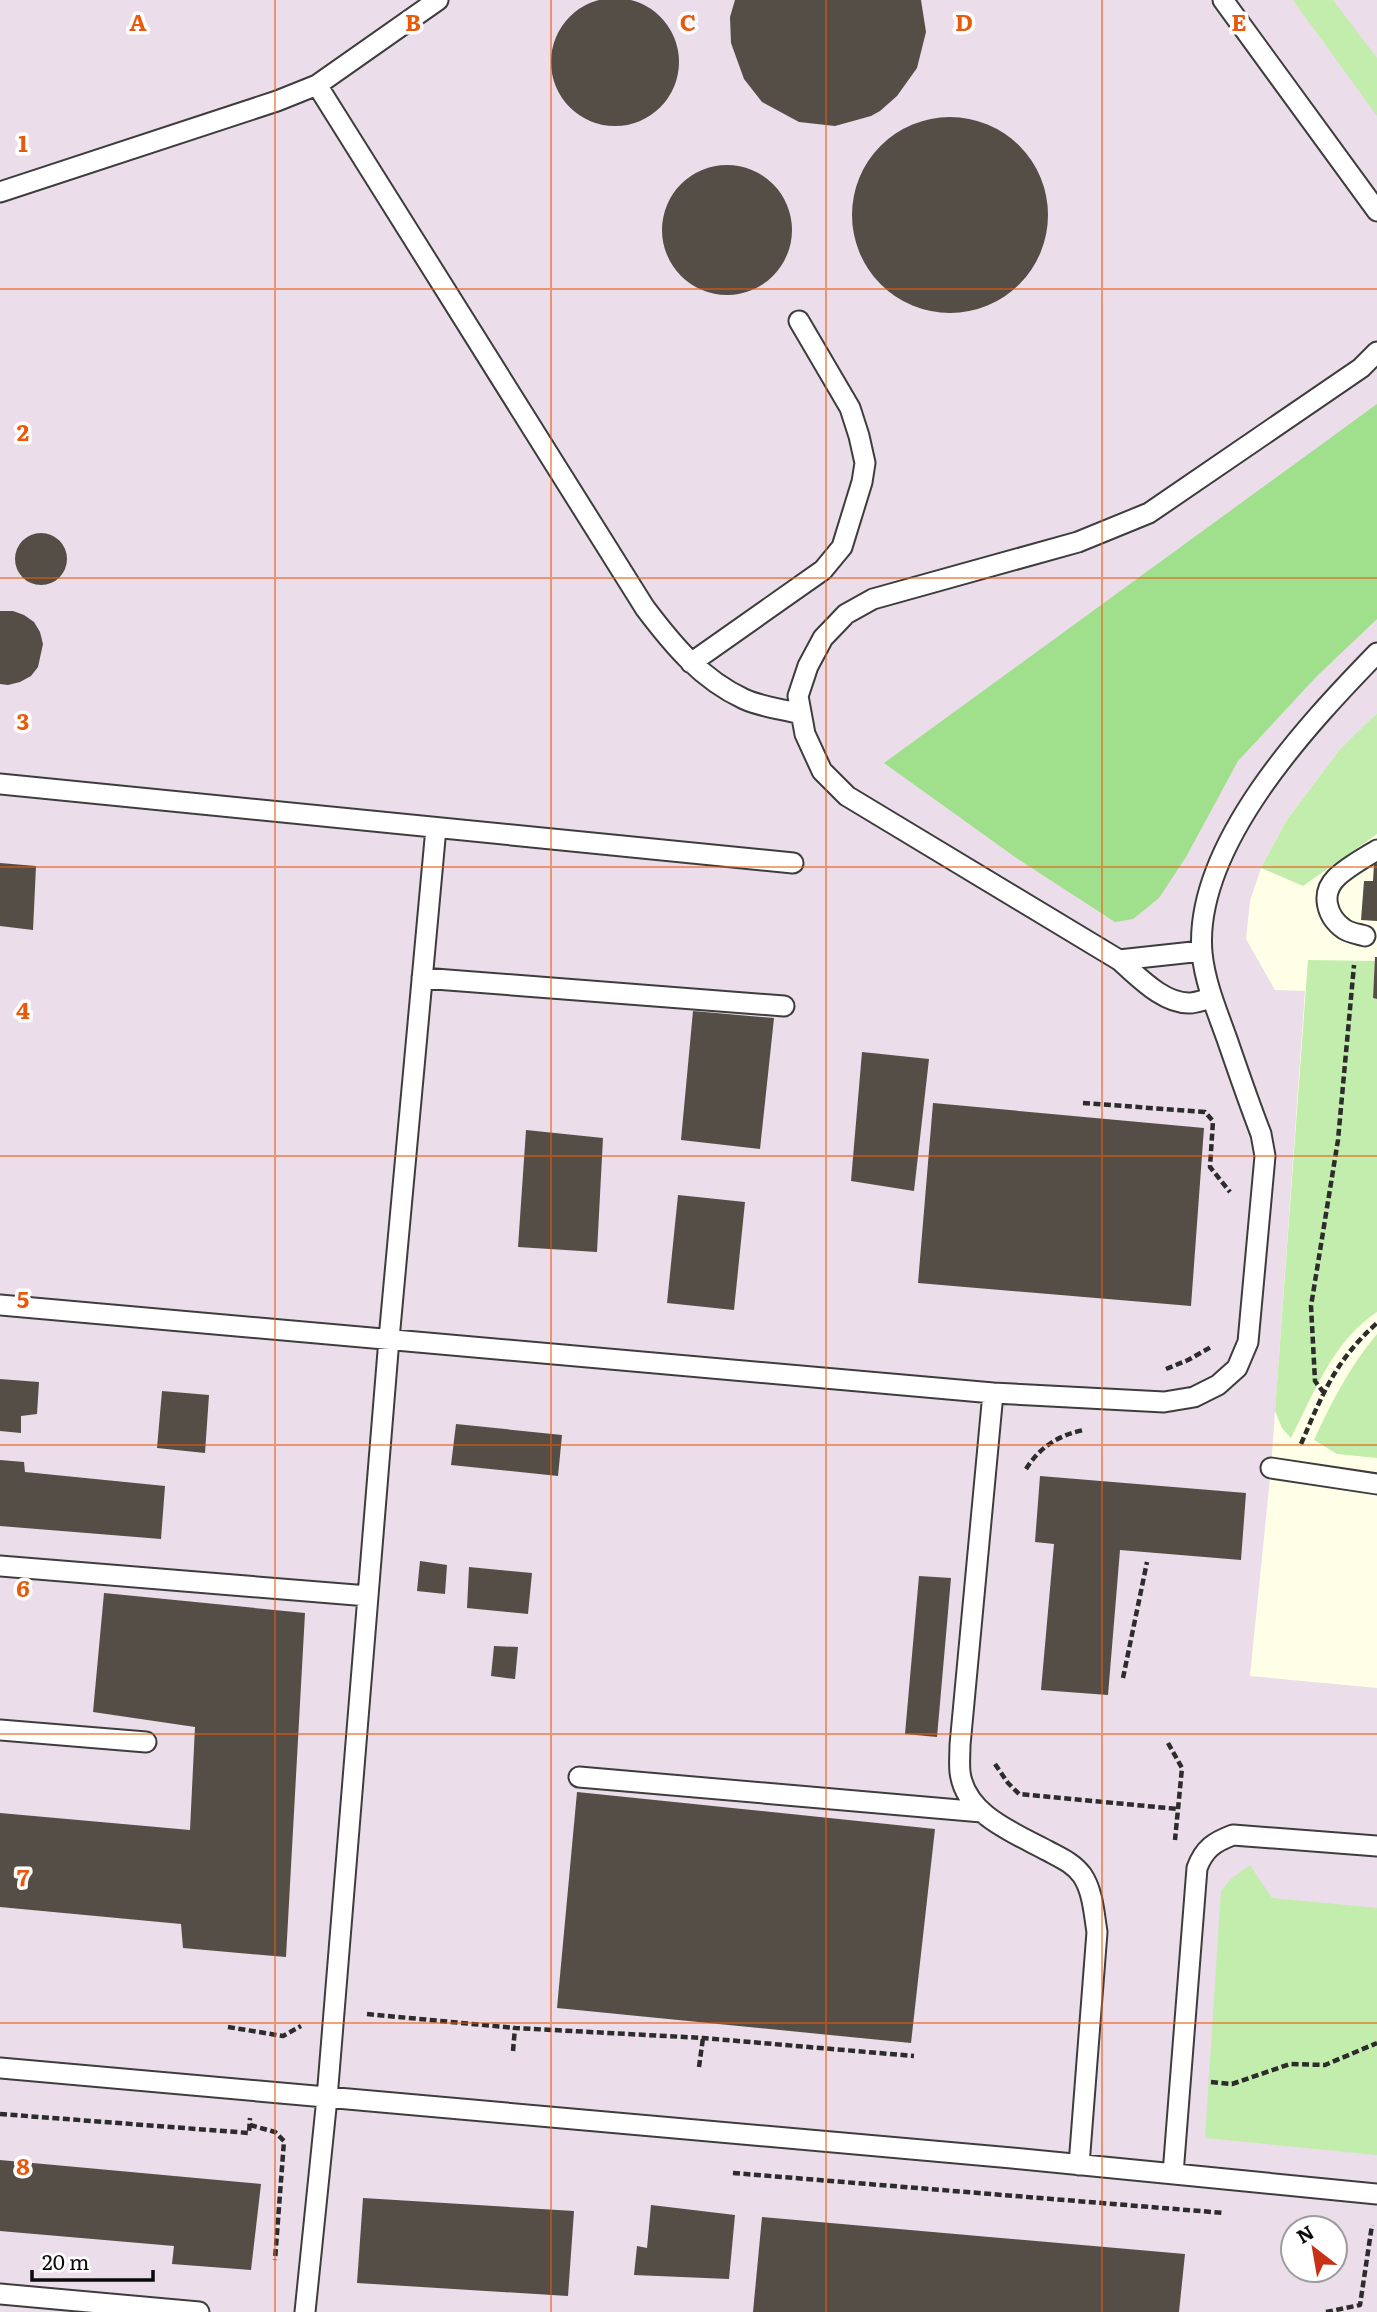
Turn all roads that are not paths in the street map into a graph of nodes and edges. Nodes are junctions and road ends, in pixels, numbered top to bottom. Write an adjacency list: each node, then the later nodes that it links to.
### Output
1 (438, 0): 3 (lane)
2 (1223, 0): 5 (lane)
3 (317, 85): 4 (lane); 9 (lane)
4 (0, 192)
5 (1377, 211)
6 (799, 321): 9 (lane)
7 (1377, 352): 10 (lane)
8 (1377, 653): 16 (lane)
9 (691, 663): 10 (lane)
10 (801, 713): 17 (lane)
11 (0, 784): 12 (lane)
12 (436, 828): 14 (lane); 18 (lane)
13 (1377, 849): 15 (lane)
14 (793, 863)
15 (1360, 934)
16 (1202, 951): 17 (lane); 19 (lane)
17 (1119, 960): 19 (lane)
18 (422, 978): 20 (lane); 22 (lane)
19 (1212, 998): 23 (lane)
20 (784, 1006)
21 (0, 1306): 22 (lane)
22 (389, 1339): 23 (lane); 27 (lane)
23 (993, 1393): 31 (lane)
24 (1281, 1469): 25 (lane)
25 (1377, 1484)
26 (0, 1566): 27 (lane)
27 (368, 1596): 34 (lane)
28 (0, 1730): 29 (lane)
29 (146, 1742)
30 (579, 1777): 31 (lane)
31 (982, 1812): 35 (lane)
32 (1377, 1846): 36 (lane)
33 (0, 2068): 34 (lane)
34 (327, 2098): 35 (lane); 40 (lane)
35 (1079, 2165): 36 (lane)
36 (1173, 2174): 37 (lane)
37 (1377, 2194)
38 (0, 2294): 39 (lane)
39 (199, 2312)
40 (305, 2312)

